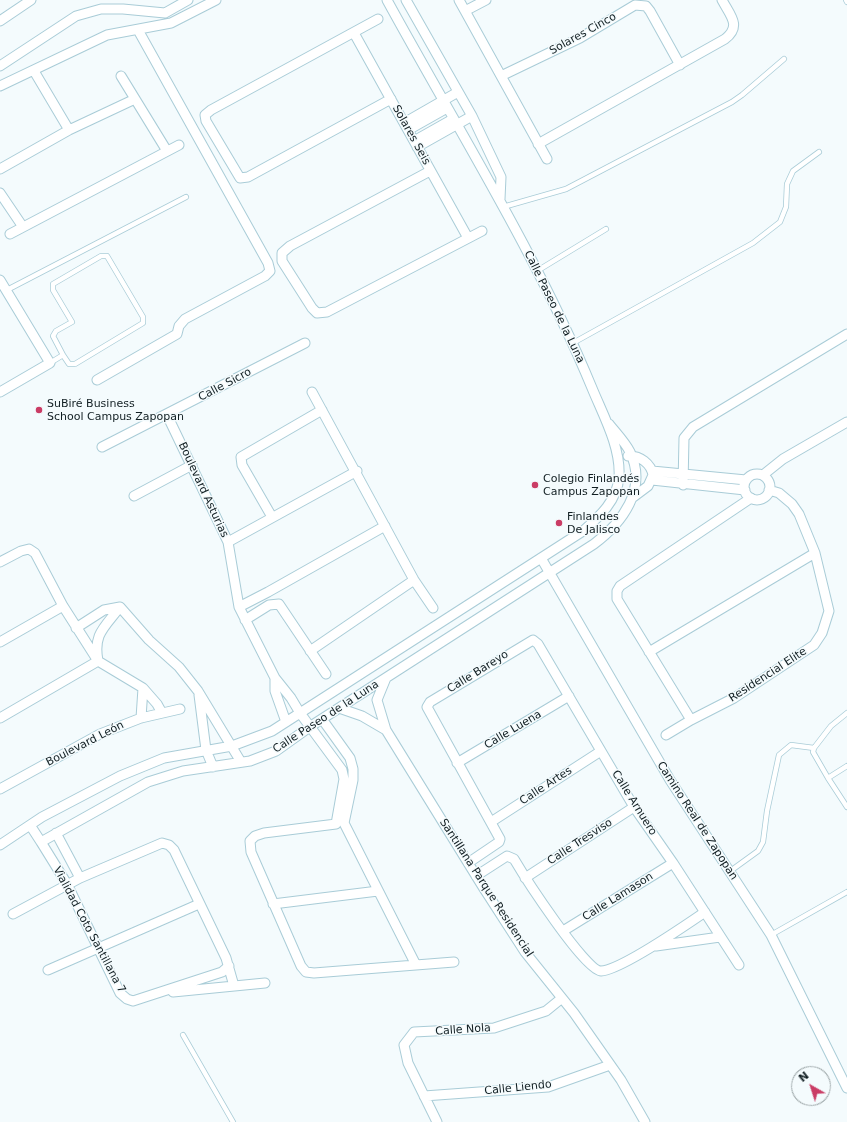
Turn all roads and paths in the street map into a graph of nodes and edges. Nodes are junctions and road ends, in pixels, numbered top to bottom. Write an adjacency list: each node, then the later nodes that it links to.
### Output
1 (31, 0): 13 (street)
2 (188, 0): 11 (street)
3 (216, 0): 14 (street)
4 (387, 0): 27 (street, Calle Paseo de la Luna)
5 (406, 0): 24 (street)
6 (459, 0): 10 (street)
7 (486, 0): 10 (street)
8 (722, 0): 18 (street)
9 (640, 2): 18 (street, Solares Cinco); 22 (street, Solares Cinco)
10 (465, 11): 22 (street)
11 (165, 13): 14 (street); 19 (street)
12 (378, 19): 16 (street)
13 (0, 21)
14 (171, 23): 15 (street)
15 (138, 30): 20 (street); 56 (street)
16 (354, 32): 26 (street, Solares Seis); 26 (street)
17 (784, 59): 42 (lane)
18 (680, 65): 33 (street)
19 (0, 66)
20 (34, 71): 23 (street); 31 (street)
21 (121, 76): 25 (street)
22 (501, 76): 33 (street)
23 (0, 86)
24 (458, 92): 27 (street); 28 (street)
25 (135, 99): 31 (street); 35 (street)
26 (391, 99): 30 (street, Solares Seis)
27 (444, 104): 29 (street, Calle Paseo de la Luna); 30 (street)
28 (472, 116): 29 (street); 42 (street)
29 (454, 122): 32 (street); 42 (street, Calle Paseo de la Luna)
30 (406, 126): 32 (street, Solares Seis)
31 (69, 130): 38 (street)
32 (416, 144): 39 (street, Solares Seis)
33 (538, 144): 37 (street)
34 (179, 145): 35 (street)
35 (167, 151): 43 (street)
36 (819, 152): 53 (lane)
37 (547, 159)
38 (0, 169)
39 (430, 171): 47 (street, Solares Seis); 47 (street)
40 (0, 193): 43 (street)
41 (186, 197): 50 (lane)
42 (501, 203): 48 (street, Calle Paseo de la Luna)
43 (23, 227): 46 (street)
44 (606, 229): 48 (lane)
45 (482, 231): 47 (street)
46 (10, 234)
47 (468, 238)
48 (537, 272): 53 (street, Calle Paseo de la Luna)
49 (0, 280): 50 (street)
50 (5, 291): 55 (street)
51 (847, 334): 68 (street)
52 (305, 343): 60 (street, Calle Sicro)
53 (573, 343): 61 (street, Calle Paseo de la Luna)
54 (63, 355): 54 (lane); 55 (lane)
55 (50, 363): 57 (street)
56 (97, 380)
57 (0, 392)
58 (312, 392): 59 (street)
59 (322, 410): 67 (street); 78 (street)
60 (168, 415): 63 (street, Calle Sicro); 66 (street, Boulevard Asturias)
61 (604, 417): 64 (street, Calle Paseo de la Luna); 65 (street, Calle Paseo de la Luna)
62 (847, 422): 70 (street)
63 (102, 447)
64 (632, 456): 65 (street); 69 (street); 76 (street, Calle Paseo de la Luna)
65 (618, 460): 82 (street, Calle Paseo de la Luna)
66 (192, 464): 75 (street); 80 (street, Boulevard Asturias)
67 (357, 471): 78 (street); 79 (street)
68 (683, 474): 69 (street); 71 (street); 72 (street)
69 (652, 475): 72 (street); 76 (street)
70 (763, 475): 71 (street); 74 (street)
71 (746, 480): 73 (street)
72 (683, 485): 73 (street)
73 (745, 490): 77 (street)
74 (770, 490): 77 (street); 81 (street, Residencial Elite)
75 (134, 496)
76 (632, 498): 84 (street, Calle Paseo de la Luna)
77 (751, 498): 97 (street)
78 (272, 517): 80 (street)
79 (385, 526): 85 (street); 88 (street)
80 (228, 542): 88 (street, Boulevard Asturias)
81 (815, 554): 97 (street); 113 (street, Residencial Elite)
82 (541, 558): 84 (street, Camino Real de Zapopan); 91 (street, Calle Paseo de la Luna)
83 (0, 562): 86 (street)
84 (549, 573): 93 (street, Calle Paseo de la Luna); 137 (street, Camino Real de Zapopan)
85 (414, 580): 89 (street); 96 (street)
86 (63, 606): 92 (street); 95 (street)
87 (120, 607): 92 (street); 98 (street); 103 (street)
88 (239, 607): 90 (street, Boulevard Asturias)
89 (433, 608)
90 (245, 620): 96 (street); 100 (street, Boulevard Asturias)
91 (441, 622): 93 (street); 108 (street, Calle Paseo de la Luna)
92 (76, 628): 98 (street)
93 (450, 637): 101 (street, Calle Paseo de la Luna)
94 (533, 640): 104 (street, Calle Arnuero); 123 (street, Calle Bareyo)
95 (0, 642)
96 (310, 651): 99 (street)
97 (649, 652): 113 (street)
98 (98, 661): 102 (street); 110 (street)
99 (326, 674)
100 (276, 678): 108 (street, Boulevard Asturias); 114 (street, Boulevard Asturias)
101 (386, 678): 105 (street, Calle Paseo de la Luna); 116 (street)
102 (143, 688): 107 (street); 111 (street)
103 (198, 691): 118 (street); 120 (street)
104 (569, 696): 121 (street, Calle Arnuero); 123 (street, Calle Luena)
105 (339, 708): 112 (street, Calle Paseo de la Luna); 116 (street)
106 (180, 709): 107 (street, Boulevard León)
107 (162, 713): 111 (street, Boulevard León)
108 (300, 713): 114 (street, Calle Paseo de la Luna); 115 (street, Boulevard Asturias)
109 (847, 713): 119 (lane)
110 (0, 718)
111 (141, 718): 127 (street, Boulevard León)
112 (322, 719): 115 (street, Calle Paseo de la Luna); 142 (street)
113 (691, 720): 117 (street, Residencial Elite)
114 (286, 722): 118 (street, Calle Paseo de la Luna)
115 (311, 726): 122 (street, Calle Paseo de la Luna); 145 (street, Boulevard Asturias)
116 (386, 730): 135 (street, Santillana Parque Residencial)
117 (666, 735)
118 (232, 746): 120 (street, Calle Paseo de la Luna); 122 (street)
119 (814, 748): 126 (lane); 137 (lane)
120 (206, 750): 125 (street); 131 (street, Calle Paseo de la Luna)
121 (602, 751): 128 (street, Calle Arnuero); 130 (street, Calle Artes)
122 (241, 762): 125 (street, Calle Paseo de la Luna)
123 (457, 763): 130 (street)
124 (847, 766): 126 (lane)
125 (213, 767): 132 (street, Calle Paseo de la Luna)
126 (828, 778): 129 (lane)
127 (0, 789)
128 (634, 807): 136 (street, Calle Arnuero); 140 (street, Calle Tresviso)
129 (847, 807)
130 (491, 822): 135 (street)
131 (30, 825): 133 (street); 134 (street, Calle Paseo de la Luna)
132 (56, 833): 133 (street, Calle Paseo de la Luna); 139 (street)
133 (41, 842): 141 (street, Vialidad Coto Santillana 7)
134 (0, 845)
135 (468, 862): 138 (street, Santillana Parque Residencial)
136 (674, 863): 146 (street, Calle Arnuero); 148 (street, Calle Lamason)
137 (729, 872): 149 (street, Camino Real de Zapopan)
138 (476, 876): 140 (street); 161 (street, Santillana Parque Residencial)
139 (80, 878): 141 (street); 144 (street)
140 (525, 878): 148 (street)
141 (67, 884): 147 (street); 152 (street, Vialidad Coto Santillana 7)
142 (378, 891): 145 (street); 154 (street)
143 (847, 892): 149 (lane)
144 (199, 904): 152 (street); 156 (street)
145 (273, 904): 154 (street)
146 (705, 912): 150 (street, Calle Arnuero); 151 (street)
147 (13, 914)
148 (563, 931): 151 (street)
149 (770, 935): 164 (street, Camino Real de Zapopan)
150 (720, 937): 151 (street); 155 (street, Calle Arnuero)
151 (653, 946)
152 (98, 948): 157 (street); 160 (street, Vialidad Coto Santillana 7)
153 (454, 962): 154 (street)
154 (416, 965)
155 (739, 965)
156 (229, 966): 159 (street); 160 (street, Vialidad Coto Santillana 7)
157 (48, 970)
158 (265, 983): 159 (street)
159 (234, 986): 160 (street)
160 (158, 993)
161 (562, 998): 163 (street, Santillana Parque Residencial); 165 (street, Calle Nola)
162 (183, 1035): 166 (lane)
163 (610, 1065): 165 (street, Calle Liendo); 168 (street, Santillana Parque Residencial)
164 (847, 1088)
165 (424, 1096): 167 (street)
166 (233, 1122)
167 (436, 1122)
168 (645, 1122)

